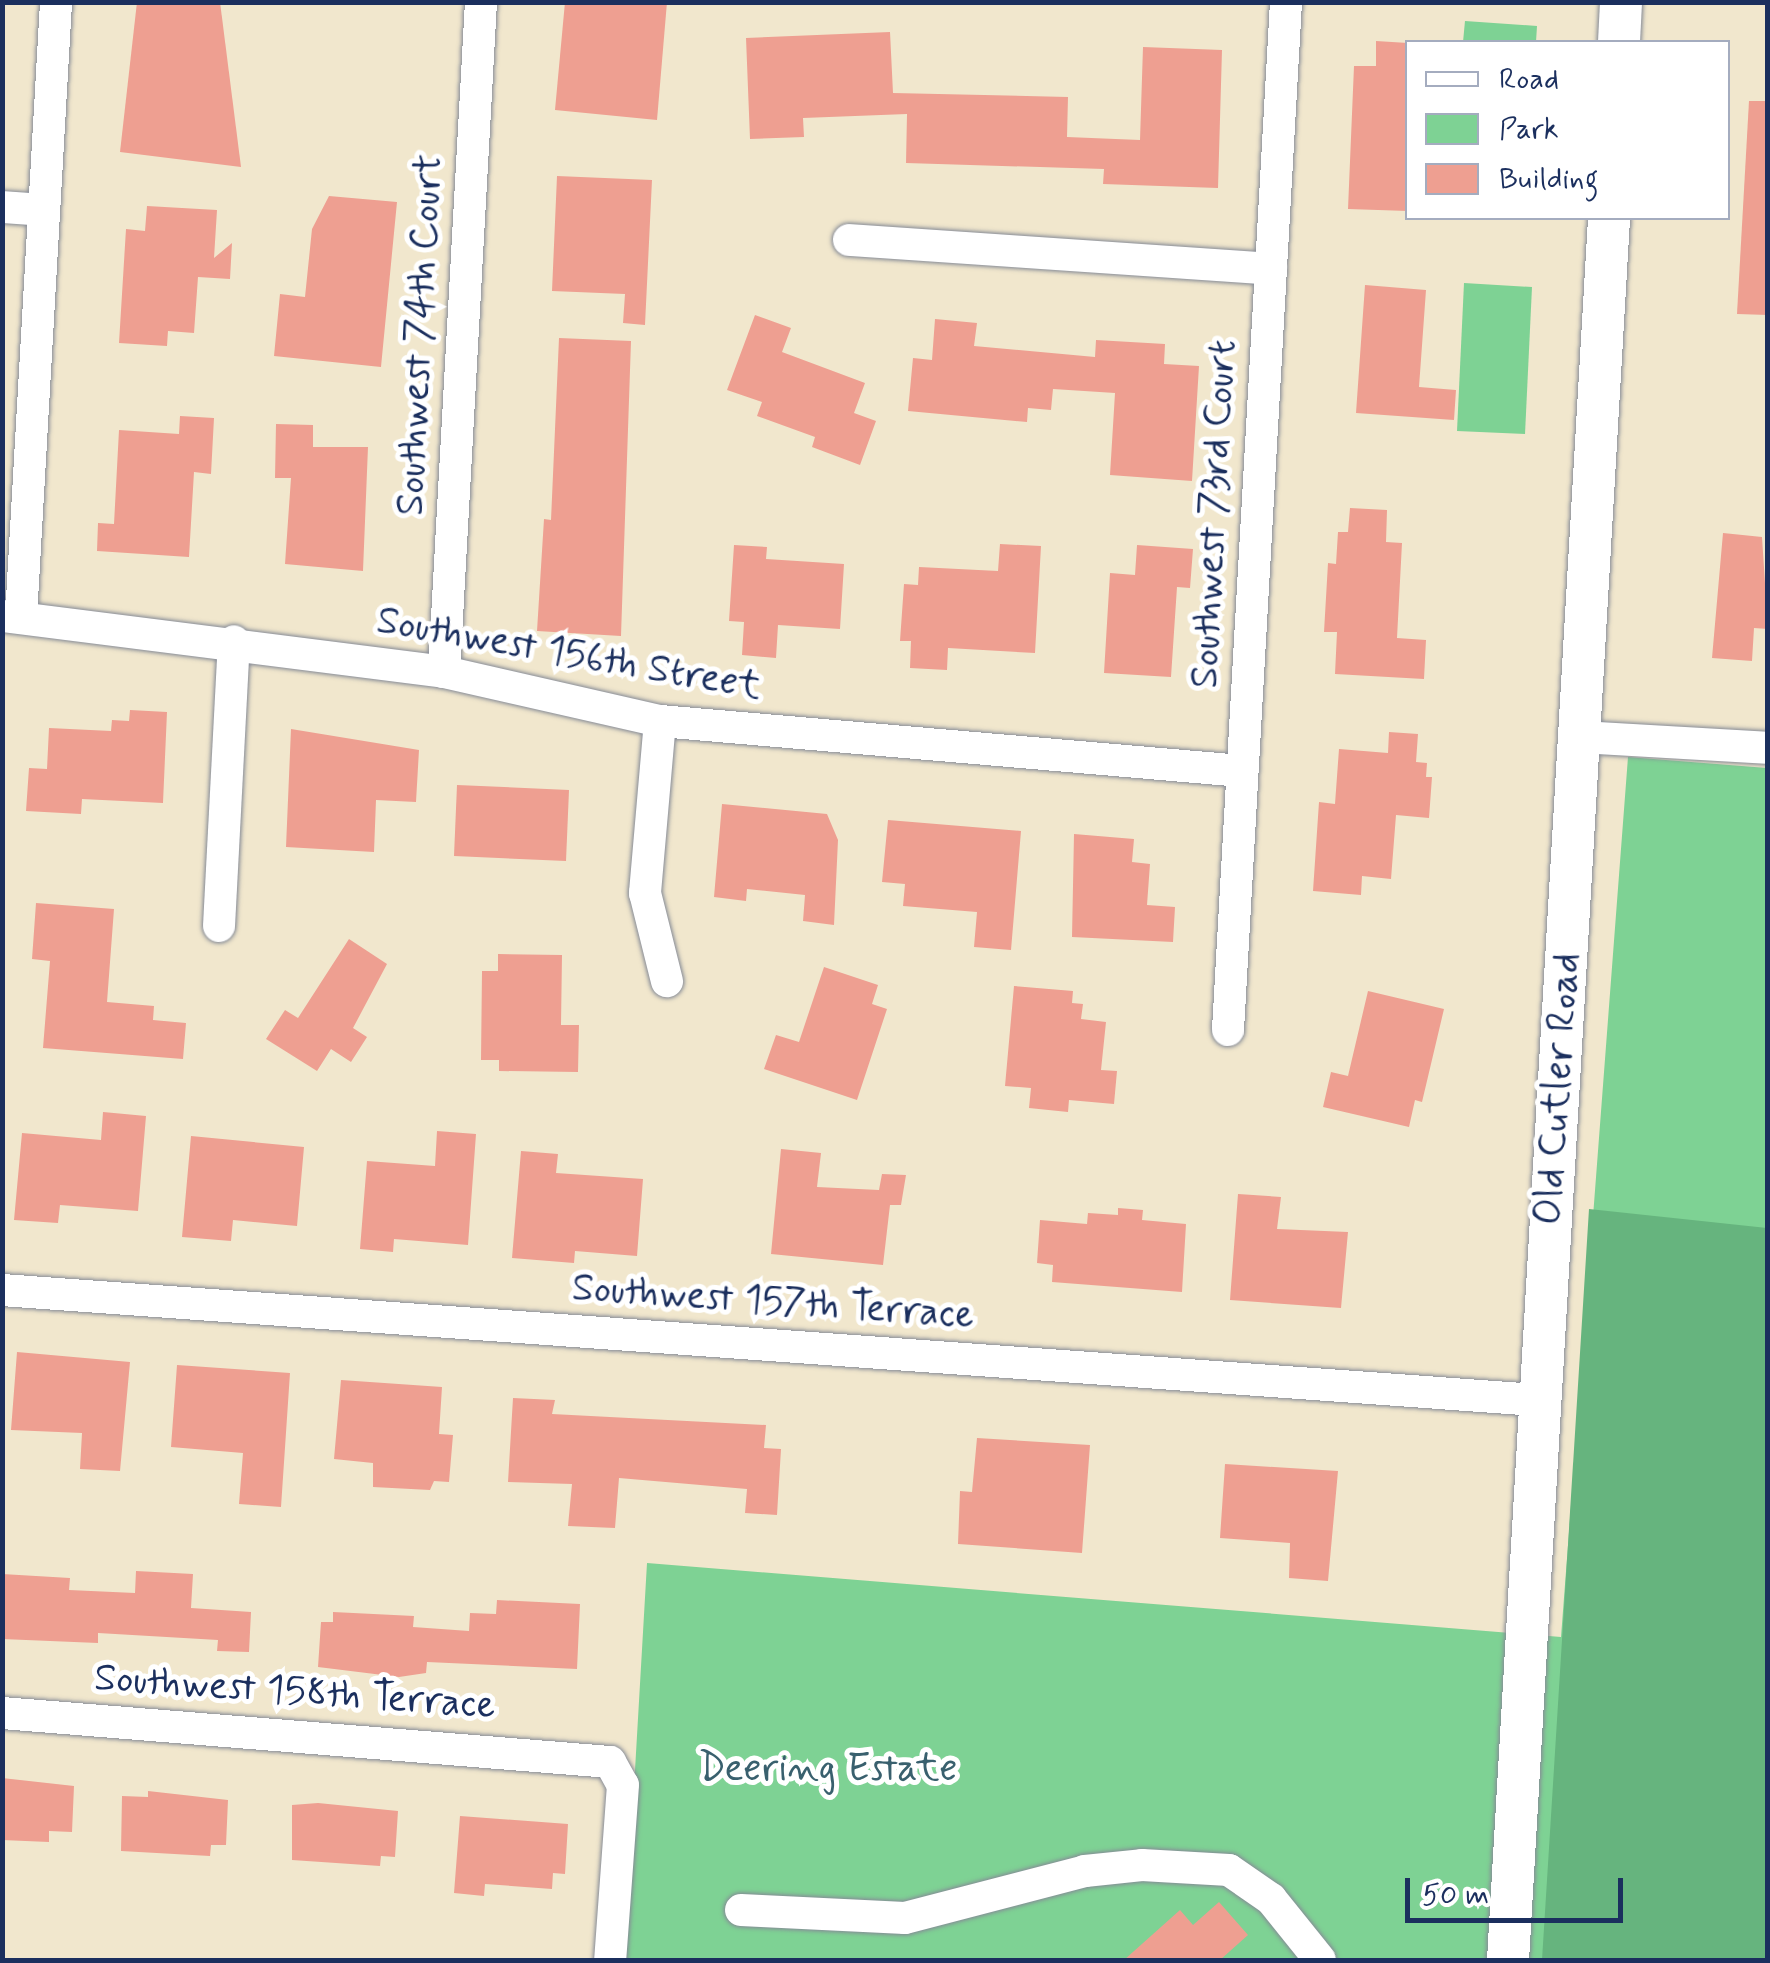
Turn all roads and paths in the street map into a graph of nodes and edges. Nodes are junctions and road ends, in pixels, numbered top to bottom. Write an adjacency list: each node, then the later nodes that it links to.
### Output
1 (56, 2): 7 (street)
2 (481, 2): 13 (street, Southwest 74th Court)
3 (1286, 2): 10 (street, Southwest 73rd Court)
4 (1622, 2): 5 (main road)
5 (1619, 40)
6 (2, 207): 7 (street)
7 (41, 210): 11 (street)
8 (1609, 220): 15 (main road, Old Cutler Road)
9 (849, 240): 10 (street)
10 (1270, 270): 17 (street, Southwest 73rd Court)
11 (12, 617): 12 (street, Southwest 156th Street)
12 (234, 640): 13 (street, Southwest 156th Street); 18 (street)
13 (444, 672): 14 (street, Southwest 156th Street)
14 (660, 721): 17 (street, Southwest 156th Street); 19 (street)
15 (1580, 737): 16 (street); 22 (main road, Old Cutler Road)
16 (1768, 748)
17 (1242, 771): 20 (street, Southwest 73rd Court)
18 (218, 926)
19 (666, 981)
20 (1228, 1030)
21 (2, 1290): 22 (street, Southwest 157th Terrace)
22 (1538, 1400): 27 (main road, Old Cutler Road)
23 (2, 1713): 25 (street, Southwest 158th Terrace)
24 (741, 1910): 26 (street)
25 (610, 1960)
26 (1320, 1960)
27 (1508, 1960)

